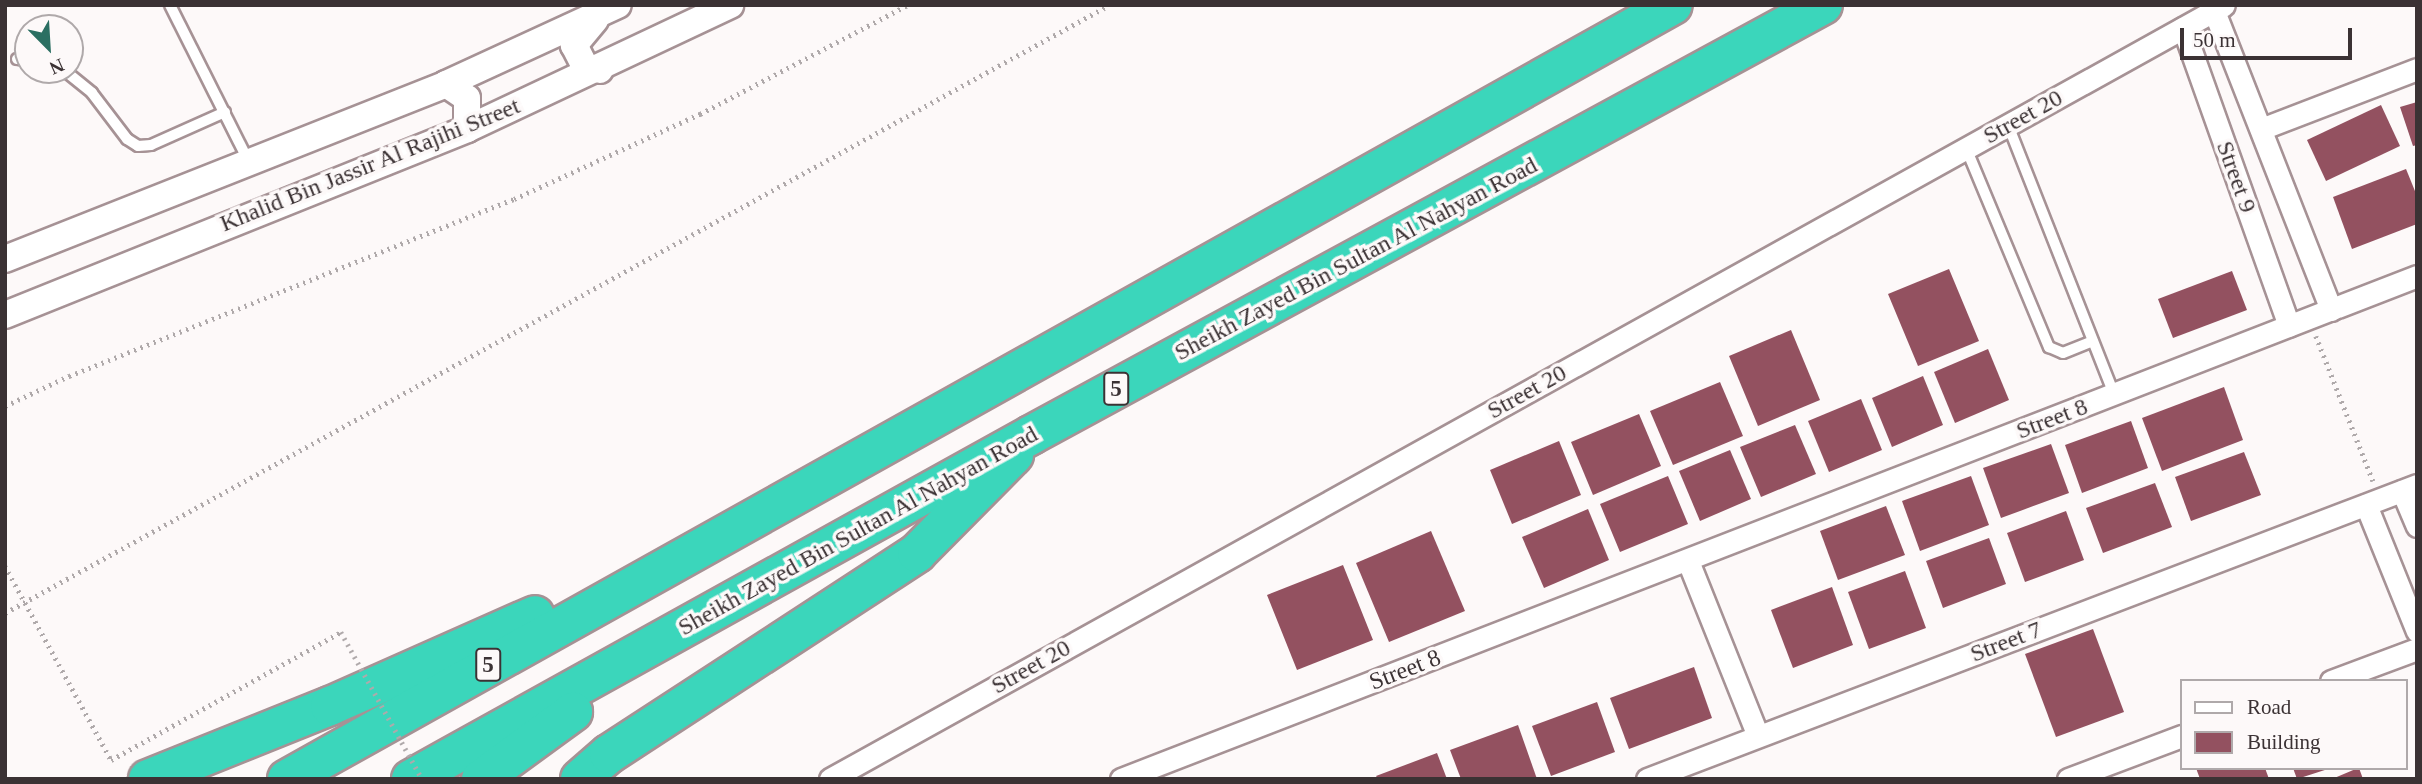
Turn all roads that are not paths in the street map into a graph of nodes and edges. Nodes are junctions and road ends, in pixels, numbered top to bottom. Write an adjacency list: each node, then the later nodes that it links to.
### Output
1 (170, 5): 12 (lane)
2 (730, 5): 9 (street, Khalid Bin Jassir Al Rajihi Street)
3 (1673, 5): 29 (highway, 5)
4 (1823, 5): 25 (highway, Sheikh Zayed Bin Sultan Al Nahyan Road / 5)
5 (2219, 8): 7 (street, Street 20); 15 (street, Street 9)
6 (610, 9): 9 (street); 11 (street, Khalid Bin Jassir Al Rajihi Street)
7 (2183, 28): 13 (street, Street 20); 22 (street, Street 9)
8 (2417, 69): 15 (street, Street 9)
9 (600, 70): 14 (street, Khalid Bin Jassir Al Rajihi Street)
10 (81, 84): 12 (lane)
11 (446, 84): 14 (street); 17 (street, Khalid Bin Jassir Al Rajihi Street)
12 (225, 112): 17 (lane)
13 (2008, 125): 16 (street, Street 20); 23 (lane)
14 (467, 129): 21 (street, Khalid Bin Jassir Al Rajihi Street)
15 (2260, 129): 20 (street, Street 9)
16 (1966, 148): 23 (lane); 42 (street, Street 20)
17 (249, 162): 18 (street, Khalid Bin Jassir Al Rajihi Street)
18 (5, 259)
19 (2417, 276): 20 (street, Street 8)
20 (2331, 310): 22 (street, Street 8)
21 (5, 315)
22 (2299, 322): 24 (street, Street 8)
23 (2093, 341): 24 (lane)
24 (2115, 394): 30 (street, Street 8)
25 (1031, 435): 31 (highway, Sheikh Zayed Bin Sultan Al Nahyan Road / 5); 41 (highway)
26 (2409, 488): 27 (street, Street 7); 28 (street, Street 7)
27 (2373, 502): 32 (street); 35 (street, Street 7)
28 (2417, 526)
29 (689, 552): 37 (highway); 38 (highway, 5)
30 (1688, 561): 35 (street); 43 (street, Street 8)
31 (719, 607): 39 (highway, Sheikh Zayed Bin Sultan Al Nahyan Road / 5); 40 (highway)
32 (2417, 631)
33 (2417, 649): 34 (street)
34 (2336, 679)
35 (1758, 736): 44 (street, Street 7)
36 (2180, 737): 45 (street)
37 (148, 779)
38 (287, 779)
39 (411, 779)
40 (481, 779)
41 (580, 779)
42 (830, 779)
43 (1121, 779)
44 (1647, 779)
45 (2068, 779)

